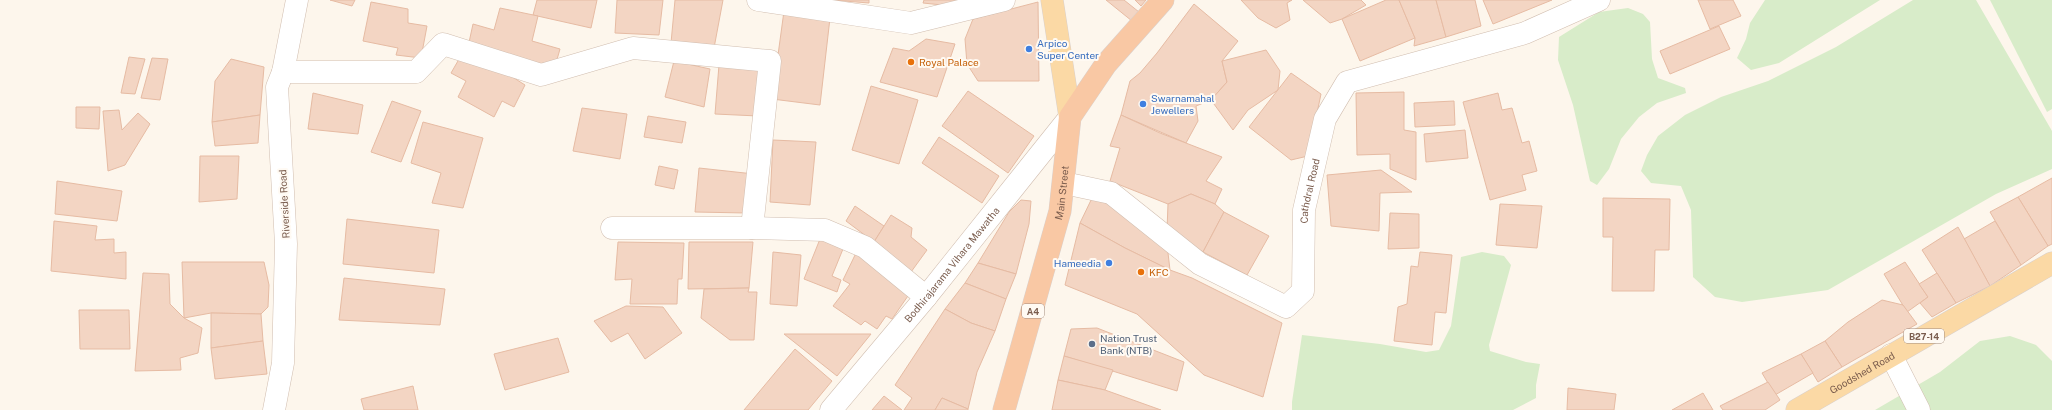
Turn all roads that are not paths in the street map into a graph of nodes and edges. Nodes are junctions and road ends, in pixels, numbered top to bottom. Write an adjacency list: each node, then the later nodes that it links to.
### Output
1 (296, 0): 7 (street, Riverside Road)
2 (758, 0): 3 (street)
3 (1004, 0)
4 (1052, 0): 8 (main road)
5 (1163, 0): 8 (highway, Main Street / A4)
6 (1599, 0): 9 (street, Cathdral Road)
7 (283, 72): 11 (street); 15 (street, Riverside Road)
8 (1070, 117): 9 (highway, Main Street / A4); 13 (street, Bodhirajarama Vihara Mawatha)
9 (1064, 183): 17 (highway, Main Street / A4)
10 (612, 228): 11 (street)
11 (752, 228): 13 (street)
12 (2052, 263): 14 (main road, Goodshed Road / B27-14)
13 (926, 297): 16 (street, Bodhirajarama Vihara Mawatha)
14 (1891, 356): 18 (main road, Goodshed Road / B27-14); 19 (street)
15 (274, 410)
16 (831, 410)
17 (1004, 410)
18 (1797, 410)
19 (1919, 410)

